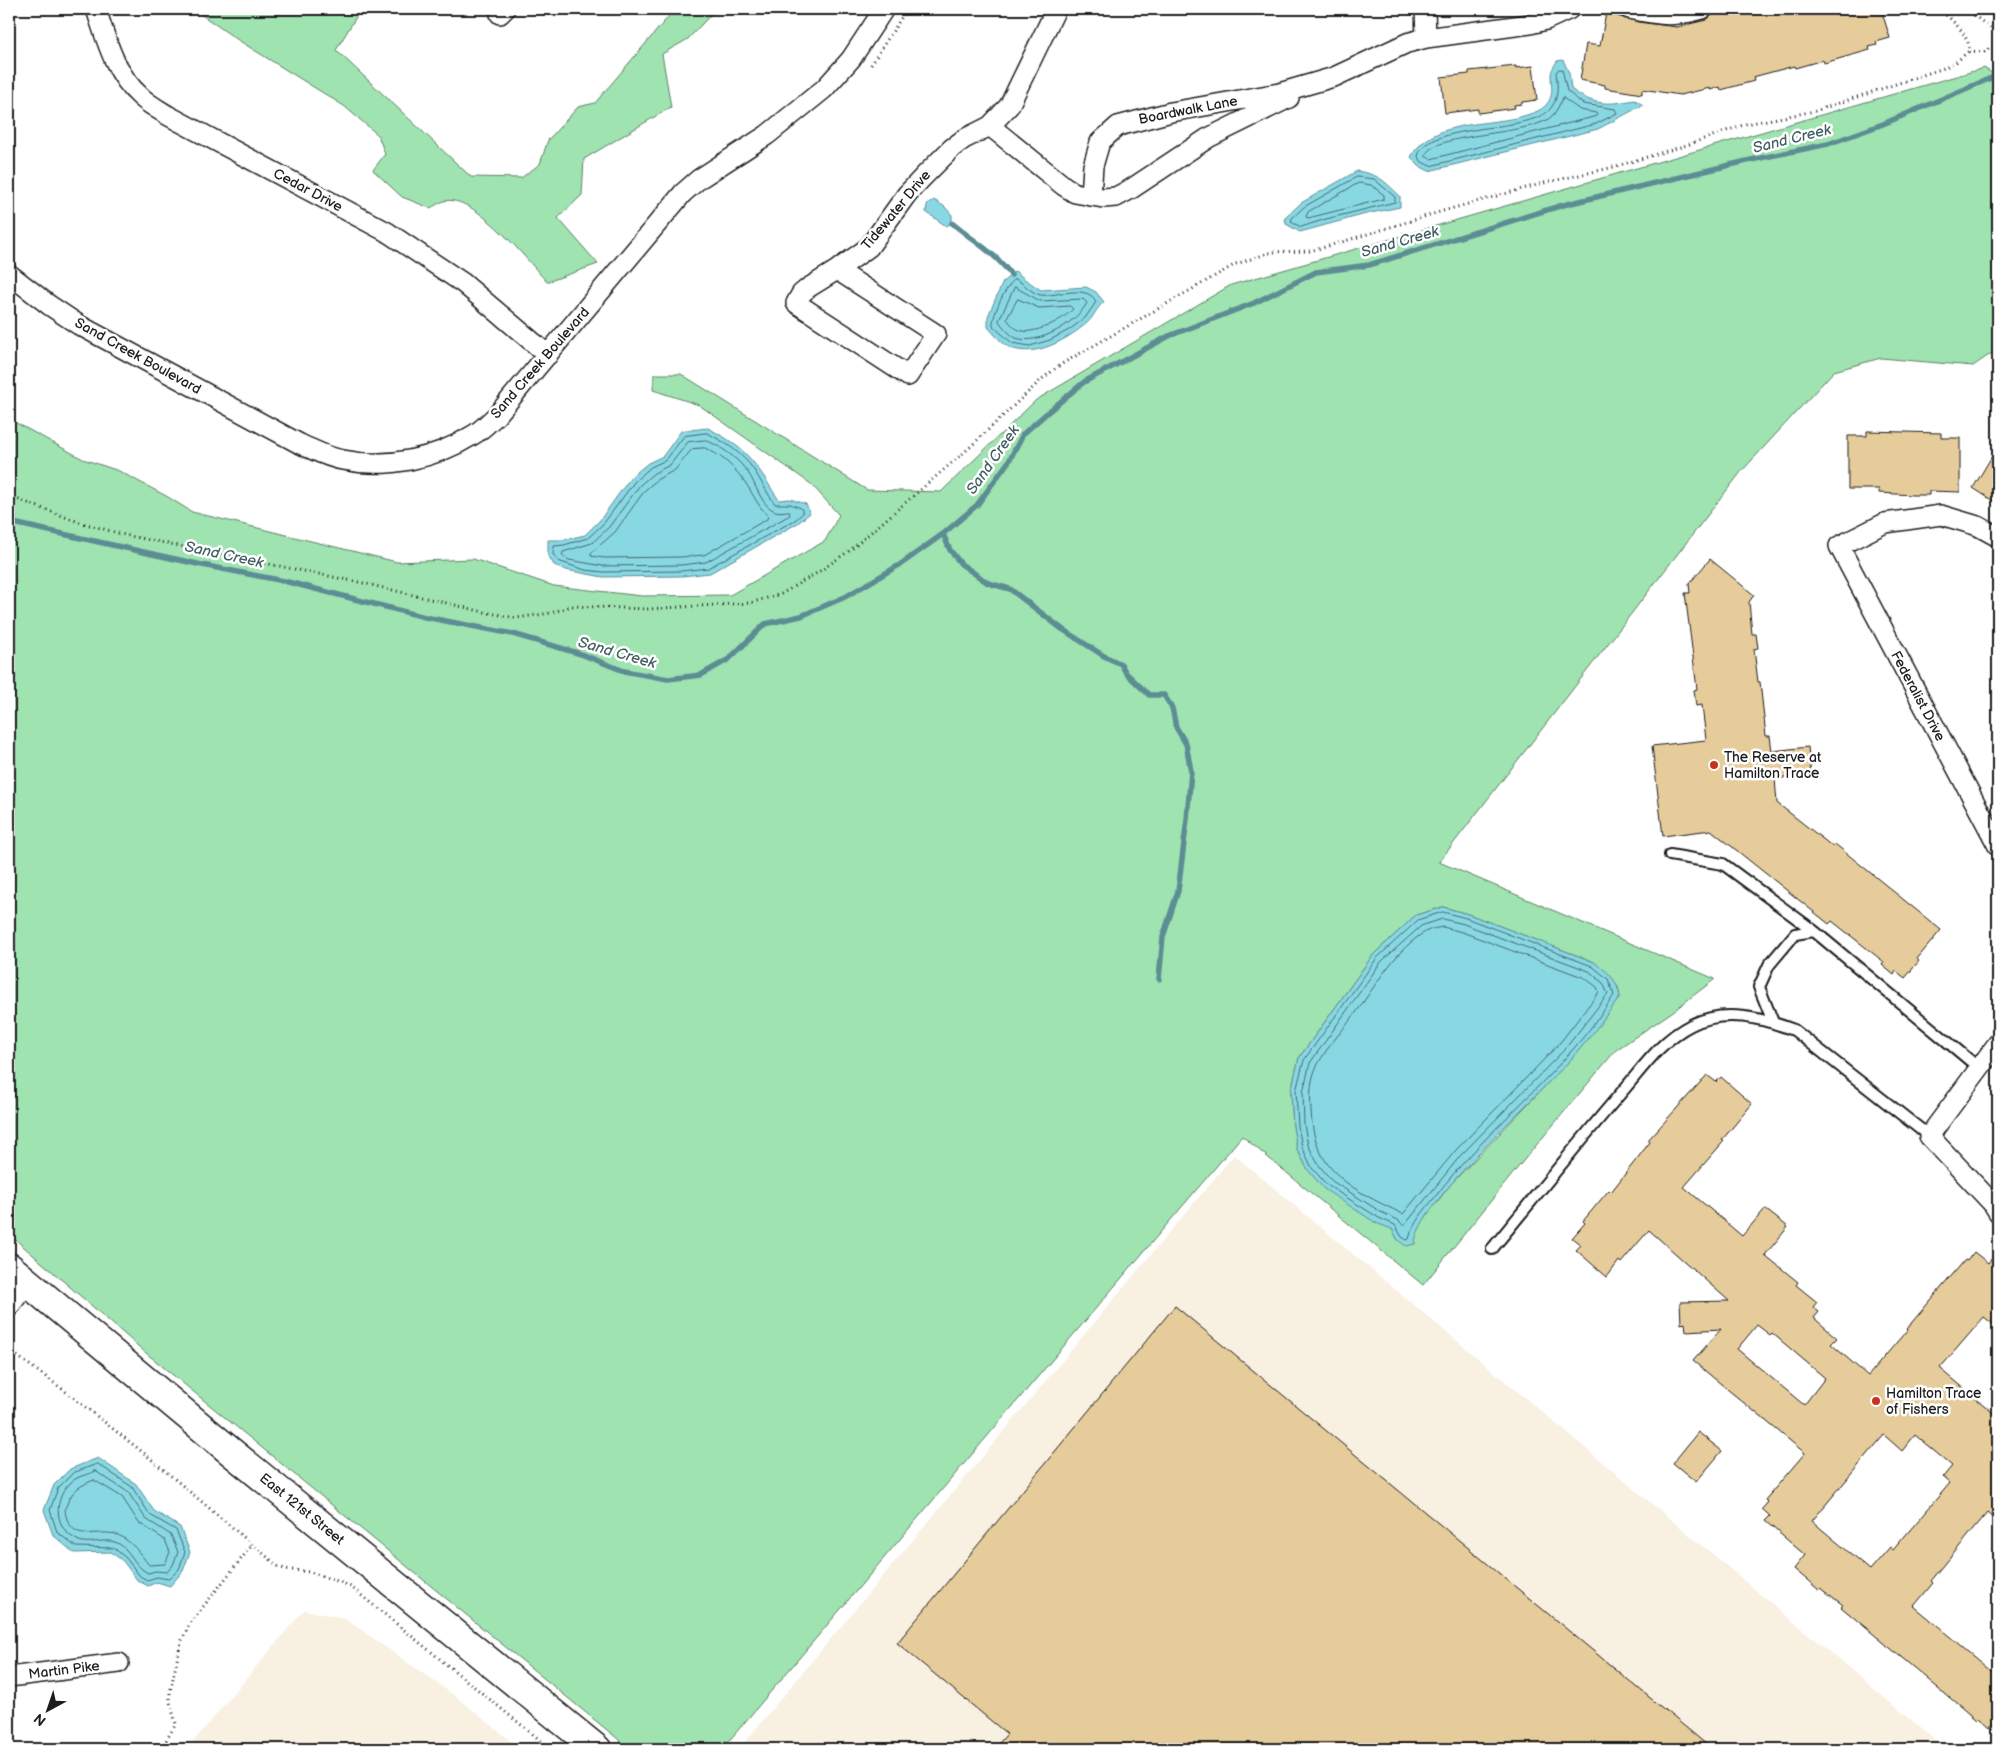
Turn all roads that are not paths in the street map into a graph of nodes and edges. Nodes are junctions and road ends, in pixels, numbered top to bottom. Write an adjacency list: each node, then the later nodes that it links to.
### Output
1 (96, 9): 14 (street, Cedar Drive)
2 (884, 9): 14 (street, Sand Creek Boulevard)
3 (1056, 9): 10 (street, Tidewater Drive)
4 (1426, 9): 8 (street)
5 (1570, 9): 8 (street, Boardwalk Lane)
6 (1629, 9): 7 (street)
7 (1703, 9)
8 (1426, 38): 9 (street, Boardwalk Lane)
9 (1334, 77): 11 (street, Boardwalk Lane); 11 (street, Boardwalk Lane)
10 (990, 126): 11 (street, Boardwalk Lane); 12 (street, Tidewater Drive)
11 (1091, 196)
12 (838, 270): 12 (street, Tidewater Drive)
13 (9, 274): 14 (street, Sand Creek Boulevard)
14 (548, 355)
15 (1998, 537): 16 (street, Federalist Drive)
16 (1998, 846)
17 (1670, 854): 18 (lane)
18 (1814, 931): 19 (lane); 21 (lane)
19 (1773, 1022): 22 (lane); 24 (lane)
20 (1998, 1043): 21 (street)
21 (1979, 1068): 22 (street)
22 (1929, 1136): 23 (street)
23 (1998, 1212)
24 (1492, 1249)
25 (18, 1275): 26 (street); 29 (street, East 121st Street)
26 (9, 1307)
27 (119, 1663): 28 (street, Martin Pike)
28 (9, 1677)
29 (597, 1749)

